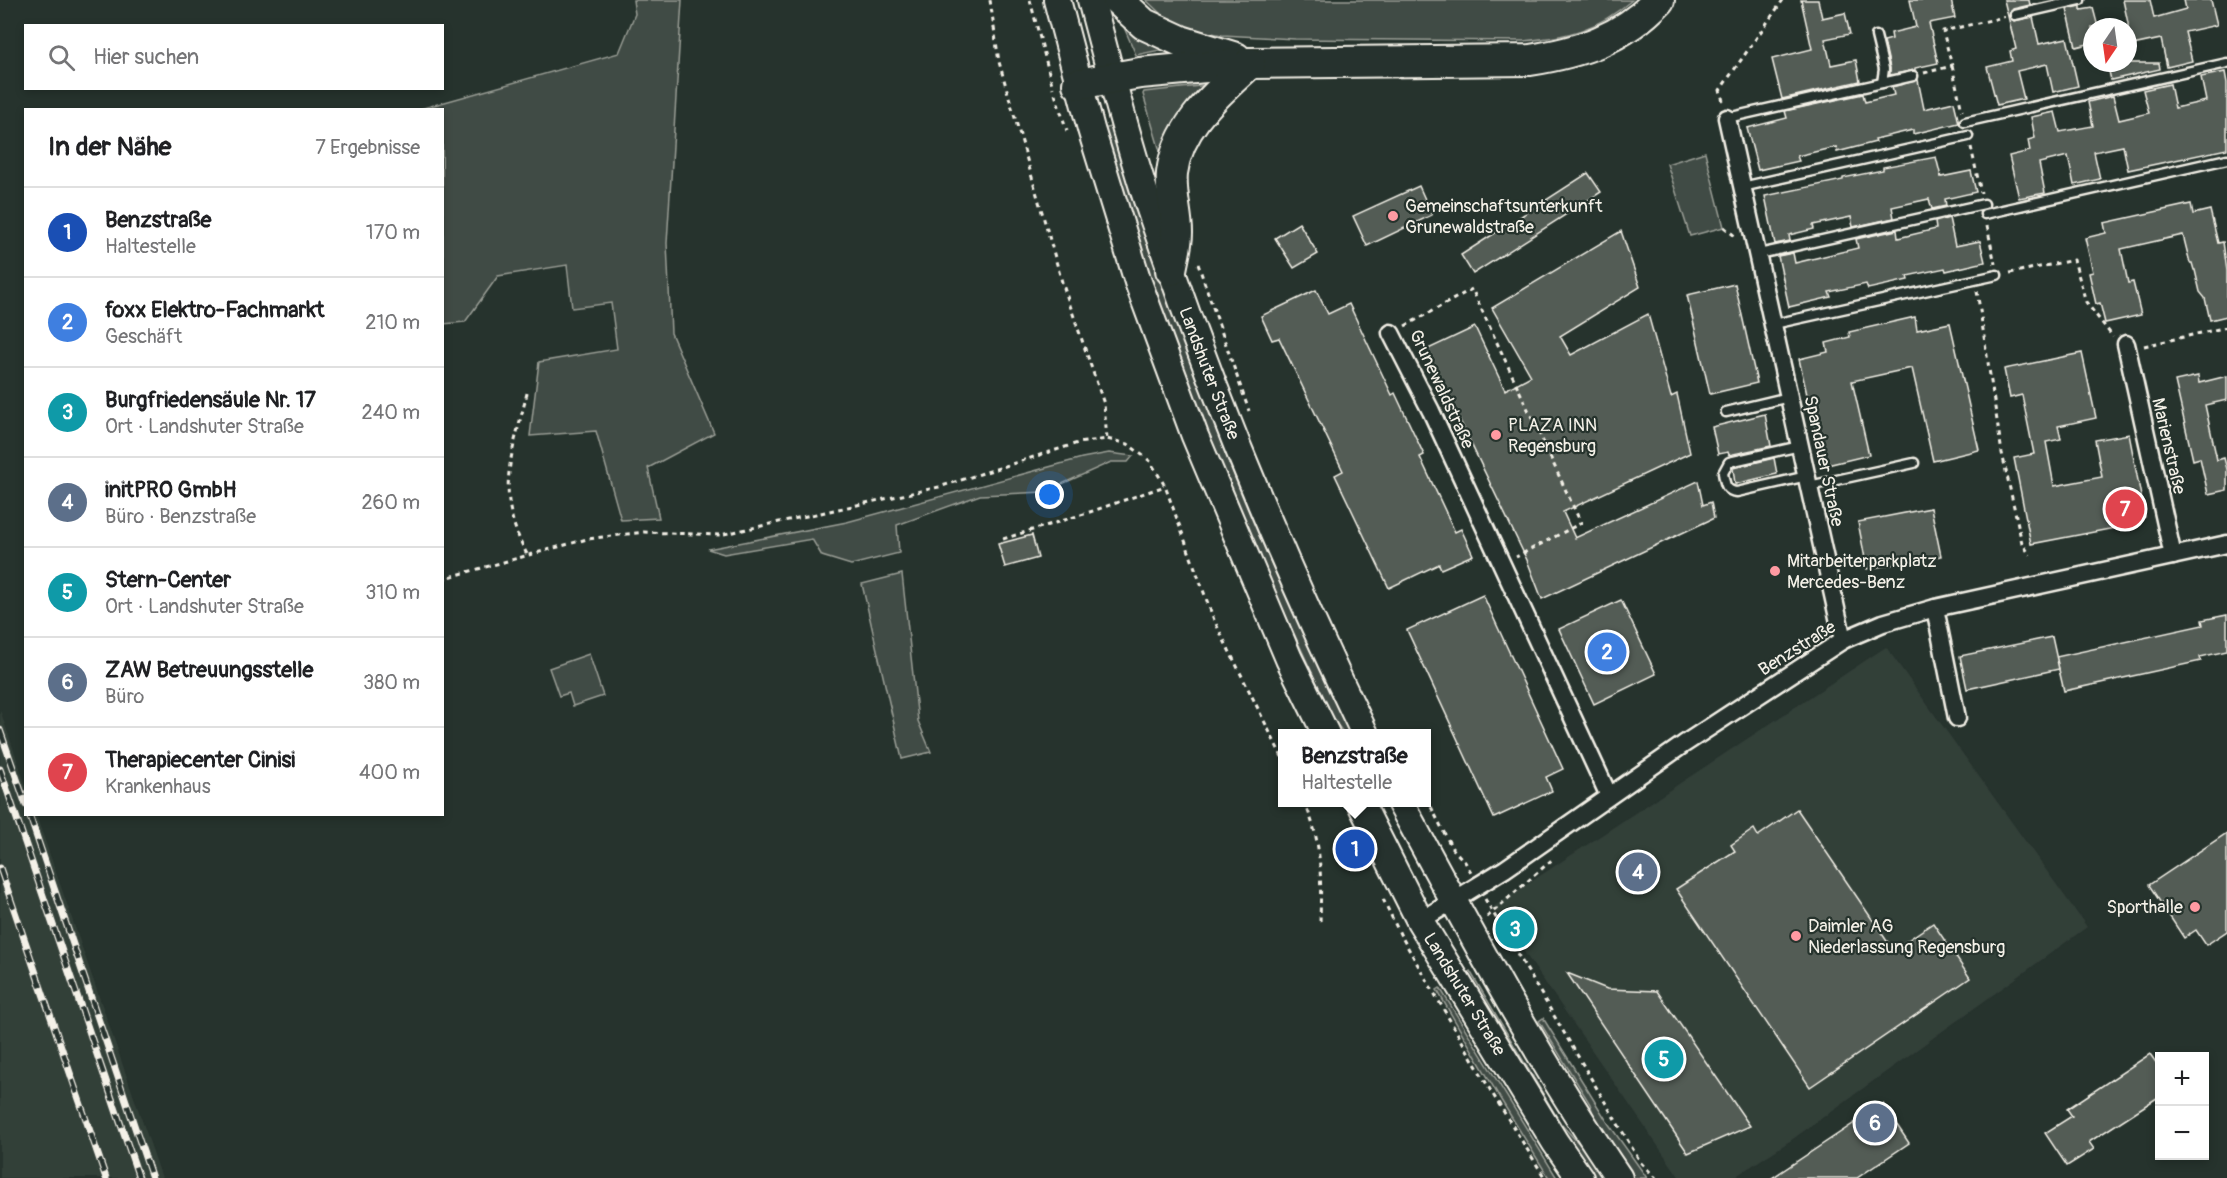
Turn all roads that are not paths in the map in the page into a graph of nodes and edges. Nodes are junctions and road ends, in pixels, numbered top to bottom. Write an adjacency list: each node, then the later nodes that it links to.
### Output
1 (1057, 0): 13 (main road, Landshuter Straße)
2 (1091, 0): 11 (main road, Landshuter Straße)
3 (1118, 0): 8 (highway)
4 (2080, 0): 6 (lane)
5 (1654, 3): 8 (highway)
6 (2015, 15)
7 (1876, 36): 12 (lane)
8 (1250, 63): 11 (highway); 22 (highway)
9 (2227, 63): 15 (lane)
10 (1913, 76): 12 (lane)
11 (1112, 78): 13 (highway); 22 (main road, Landshuter Straße)
12 (1882, 83): 14 (lane)
13 (1078, 84): 37 (main road, Landshuter Straße)
14 (1727, 118): 18 (street, Spandauer Straße)
15 (1965, 122)
16 (1968, 136): 18 (lane)
17 (2227, 159): 20 (lane)
18 (1742, 187): 21 (street, Spandauer Straße)
19 (1984, 204): 21 (lane)
20 (1985, 214)
21 (1759, 254): 24 (street, Spandauer Straße)
22 (1183, 264): 38 (main road, Landshuter Straße)
23 (1997, 275): 24 (lane)
24 (1774, 324): 27 (street, Spandauer Straße)
25 (1391, 333): 39 (street, Grunewaldstraße)
26 (2127, 347): 33 (street, Marienstraße)
27 (1790, 397): 28 (lane); 29 (street, Spandauer Straße)
28 (1726, 412)
29 (1800, 446): 31 (street, Spandauer Straße); 31 (lane)
30 (1914, 464): 31 (lane)
31 (1808, 481): 35 (street, Spandauer Straße)
32 (2227, 544): 33 (street, Benzstraße)
33 (2173, 556): 34 (street, Benzstraße)
34 (1935, 608): 35 (street, Benzstraße); 36 (street)
35 (1843, 640): 39 (street, Benzstraße)
36 (1957, 718)
37 (1323, 729)
38 (1363, 729)
39 (1609, 796): 42 (street, Benzstraße)
40 (1363, 807): 43 (main road, Landshuter Straße)
41 (1403, 807): 42 (main road, Landshuter Straße)
42 (1452, 900): 43 (street, Benzstraße); 45 (main road, Landshuter Straße)
43 (1420, 921): 44 (main road, Landshuter Straße)
44 (1580, 1178)
45 (1619, 1178)

